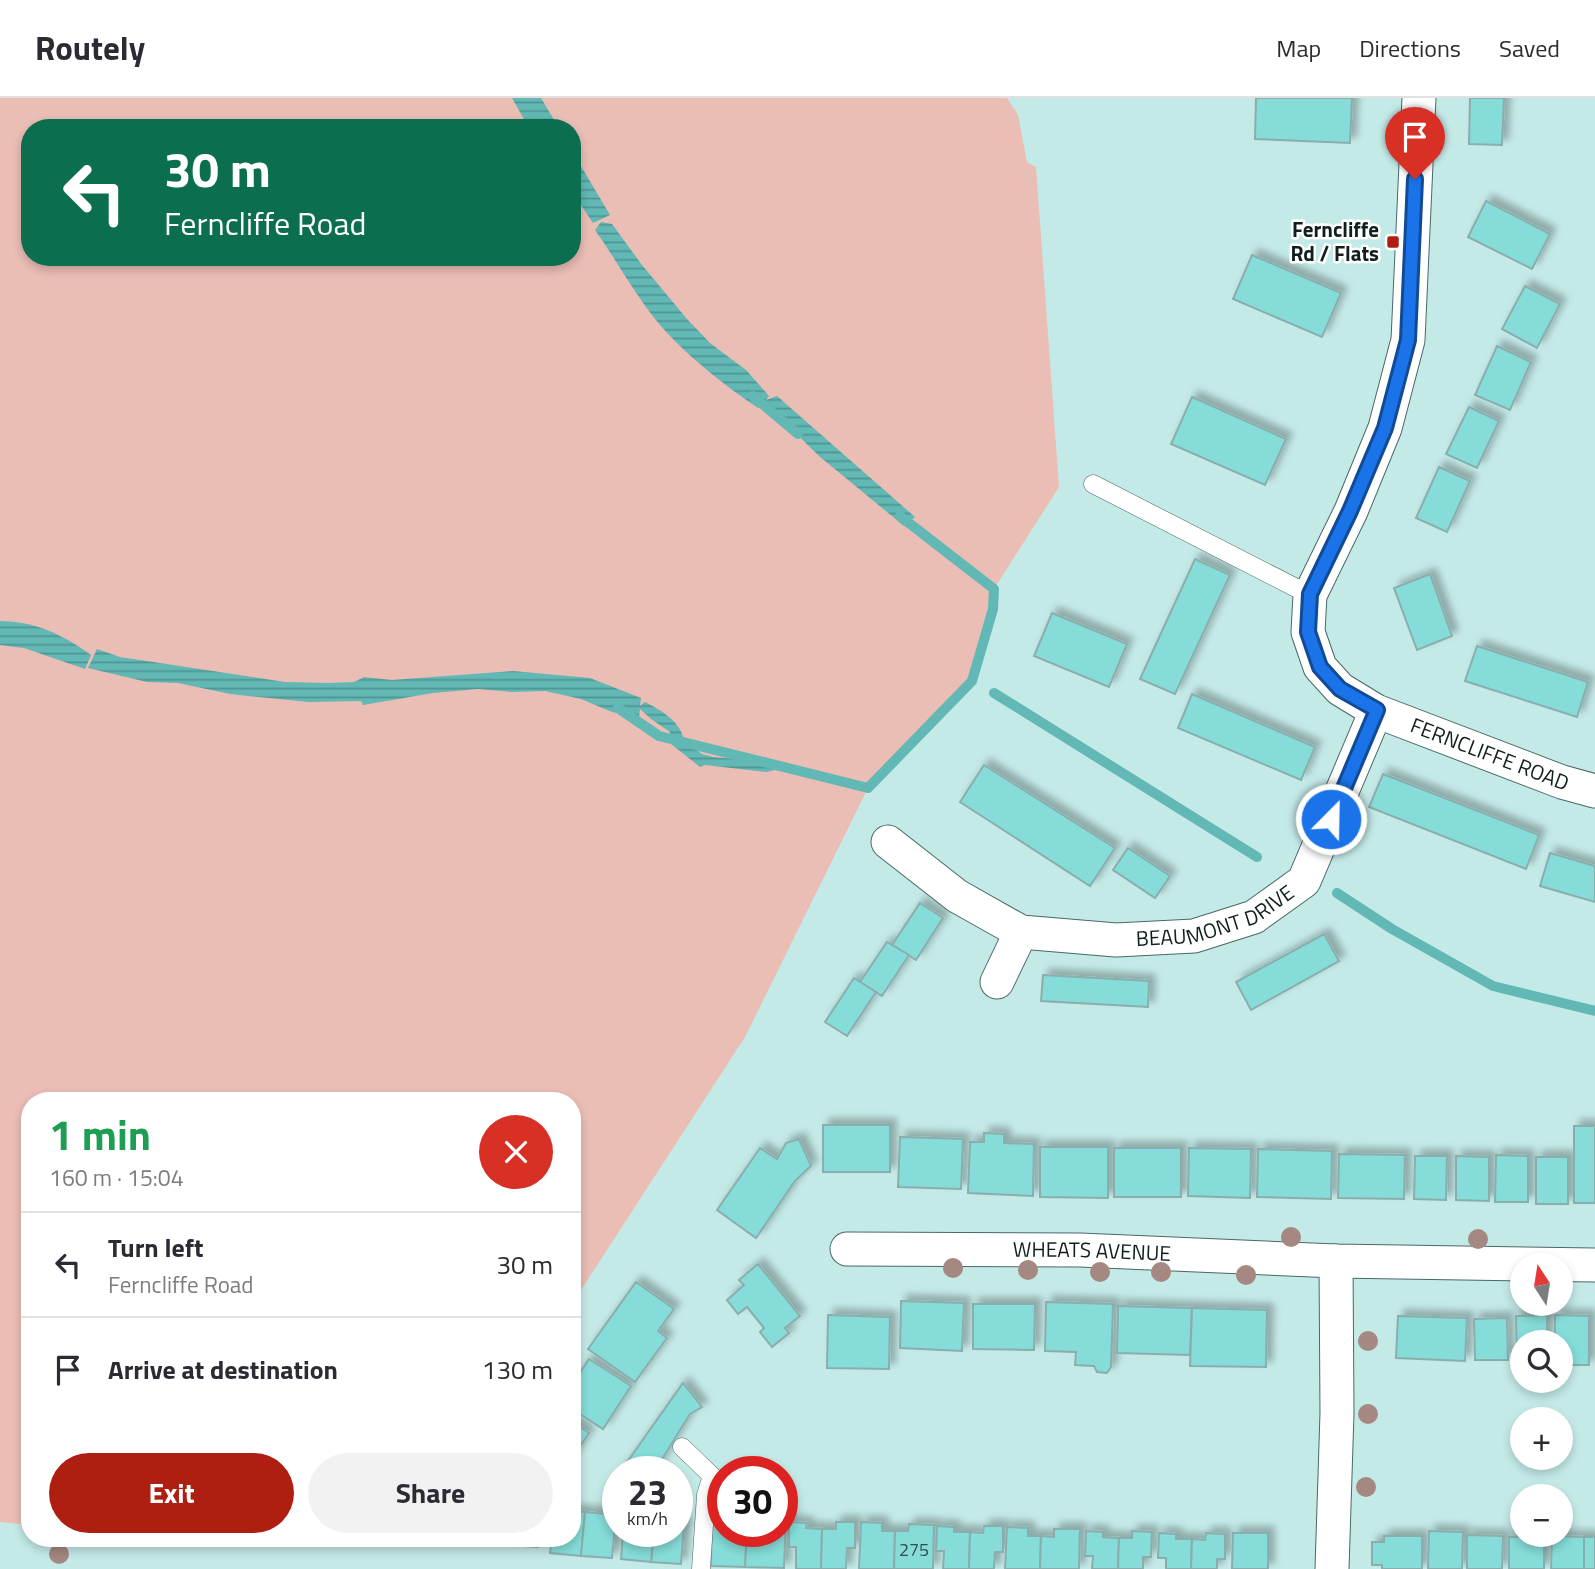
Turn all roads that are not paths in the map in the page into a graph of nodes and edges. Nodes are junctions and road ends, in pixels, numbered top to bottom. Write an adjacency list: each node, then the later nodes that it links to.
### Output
1 (1419, 98): 3 (street, FERNCLIFFE ROAD)
2 (1093, 484): 3 (lane)
3 (1310, 594): 4 (street, FERNCLIFFE ROAD)
4 (1377, 710): 5 (street, FERNCLIFFE ROAD); 7 (street, BEAUMONT DRIVE)
5 (1595, 791)
6 (888, 842): 7 (street, BEAUMONT DRIVE)
7 (1021, 932): 8 (street)
8 (997, 982)
9 (847, 1249): 10 (street, WHEATS AVENUE)
10 (1336, 1261): 11 (street, WHEATS AVENUE); 14 (street)
11 (1595, 1265)
12 (682, 1447): 13 (lane)
13 (701, 1569)
14 (1332, 1569)

